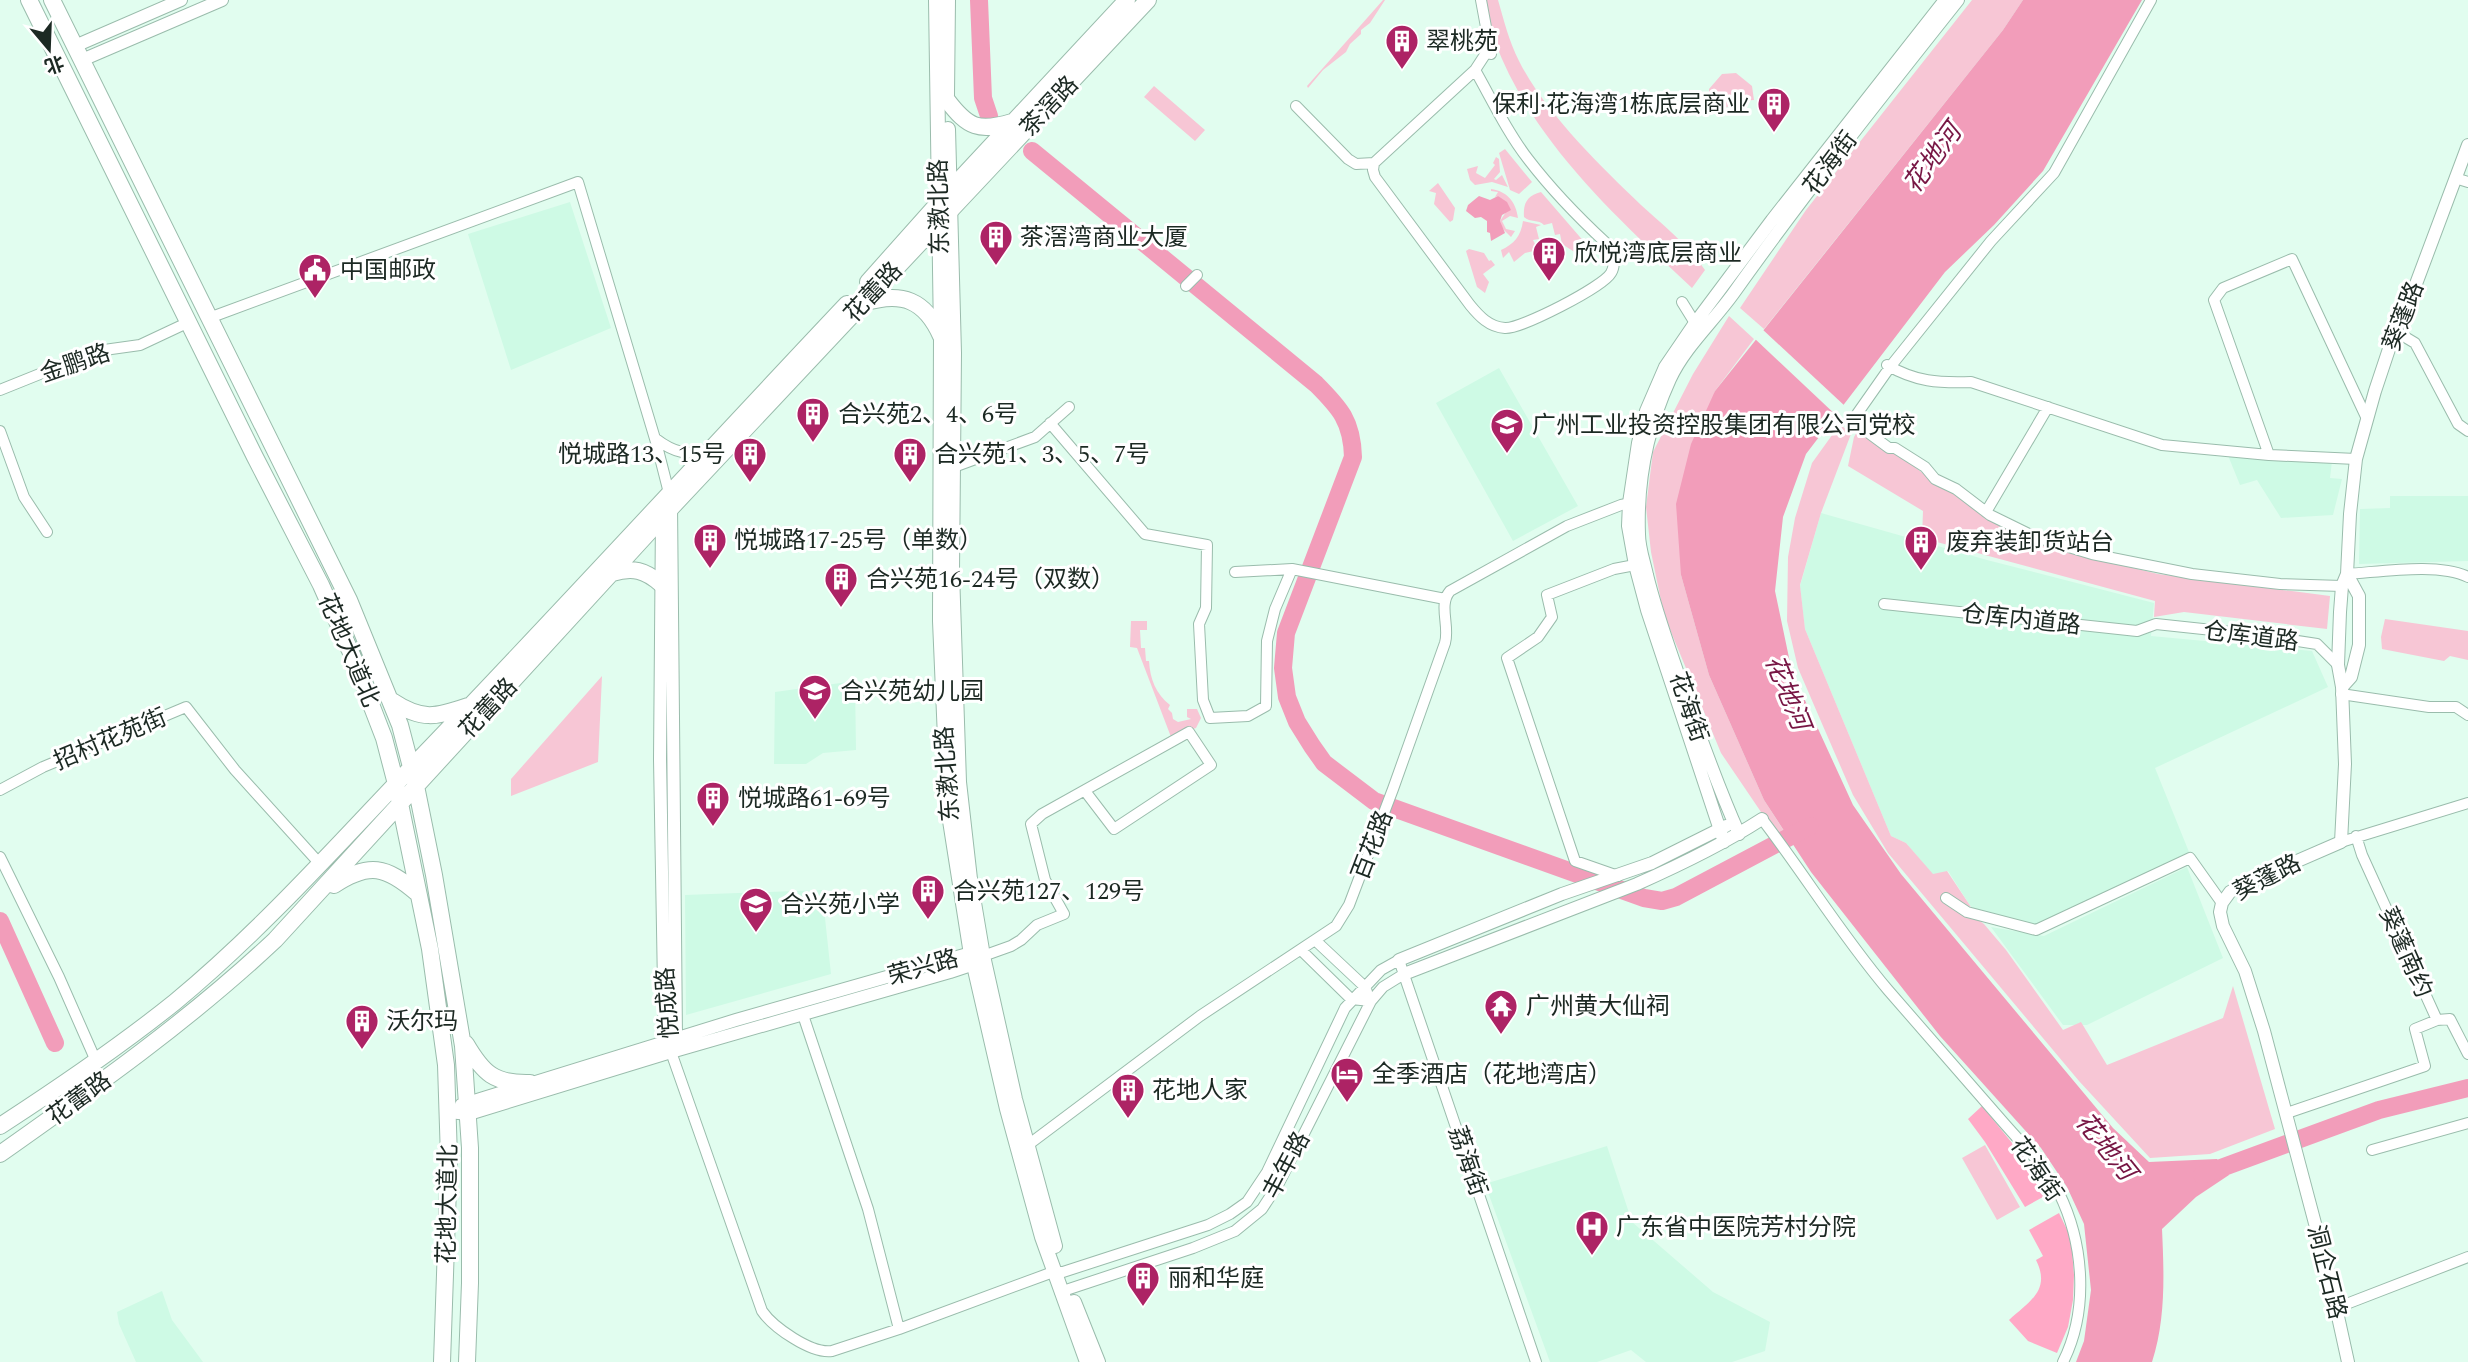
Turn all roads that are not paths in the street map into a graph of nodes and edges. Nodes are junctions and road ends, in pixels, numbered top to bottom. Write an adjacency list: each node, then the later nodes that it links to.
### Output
1 (29, 0): 27 (main road, 花地大道北)
2 (52, 0): 13 (main road, 花地大道北)
3 (181, 0): 13 (street)
4 (222, 0): 13 (street)
5 (936, 0): 21 (main road, 东漖北路)
6 (948, 0): 15 (main road, 东漖北路)
7 (1127, 0): 17 (main road, 茶滘路)
8 (1148, 0): 21 (main road, 茶滘路)
9 (1481, 0): 14 (street)
10 (1945, 0): 28 (street, 花海街)
11 (1958, 0): 44 (street, 花海街)
12 (2151, 0): 31 (street)
13 (78, 53): 26 (main road, 花地大道北)
14 (1475, 70): 19 (street); 19 (street)
15 (947, 100): 17 (main road); 21 (main road, 东漖北路)
16 (1296, 106): 19 (street)
17 (1015, 122): 21 (main road, 茶滘路)
18 (2468, 145): 20 (street, 葵蓬路)
19 (1374, 163)
20 (2462, 180): 29 (street, 葵蓬路)
21 (945, 206): 25 (main road, 花蕾路); 30 (main road, 东漖北路); 40 (main road, 花蕾路); 43 (main road, 东漖北路)
22 (1197, 275): 23 (street)
23 (1186, 286)
24 (1682, 302): 28 (street)
25 (862, 304): 30 (main road); 45 (main road, 花蕾路)
26 (209, 318): 39 (street); 60 (main road, 花地大道北)
27 (189, 322): 32 (street, 金鹏路); 64 (main road, 花地大道北)
28 (1695, 323): 44 (street, 花海街)
29 (2395, 331): 35 (street, 葵蓬路); 38 (street)
30 (941, 336): 84 (main road, 东漖北路)
31 (1888, 365): 34 (street); 46 (street)
32 (0, 390)
33 (1069, 407): 36 (street)
34 (2048, 407): 41 (street); 46 (street)
35 (2367, 419): 41 (street); 42 (street, 葵蓬路)
36 (1050, 423): 43 (street); 49 (street)
37 (0, 430): 47 (street)
38 (2468, 431)
39 (655, 438): 40 (street); 45 (street)
40 (712, 447): 45 (main road, 花蕾路)
41 (2269, 454): 42 (street)
42 (2356, 459): 53 (street, 葵蓬路)
43 (951, 468): 84 (main road, 东漖北路)
44 (1634, 502): 48 (street, 花海街); 55 (street); 71 (street, 花海街)
45 (667, 507): 51 (main road, 花蕾路); 54 (street, 悦成路); 61 (main road, 花蕾路); 93 (street, 悦成路)
46 (1986, 512): 53 (street)
47 (47, 532)
48 (1635, 565): 72 (street, 花海街); 77 (street)
49 (1295, 569): 50 (street); 55 (street)
50 (1235, 572)
51 (612, 573): 54 (main road); 65 (main road, 花蕾路)
52 (2468, 577): 53 (street)
53 (2345, 580): 58 (street, 葵蓬路); 59 (street, 葵蓬路)
54 (661, 584): 93 (street, 悦成路)
55 (1445, 599): 82 (street, 百花路)
56 (1884, 604): 57 (street, 仓库内道路)
57 (2156, 624): 58 (street, 仓库道路)
58 (2339, 665): 59 (street, 葵蓬路)
59 (2342, 691): 62 (street); 74 (street, 葵蓬路)
60 (392, 701): 61 (main road); 63 (main road, 花地大道北)
61 (470, 706): 63 (main road, 花蕾路)
62 (2468, 715)
63 (412, 766): 64 (main road, 花蕾路); 65 (main road, 花地大道北)
64 (396, 784): 68 (main road, 花地大道北); 76 (main road, 花蕾路)
65 (416, 786): 68 (main road, 花蕾路); 92 (main road, 花地大道北)
66 (0, 790): 76 (street, 招村花苑街)
67 (1085, 791): 67 (street); 84 (street)
68 (399, 803): 78 (main road, 花蕾路); 79 (main road, 花地大道北)
69 (2468, 803): 73 (street)
70 (1762, 820): 71 (street, 花海街); 116 (street, 花海街)
71 (1737, 828): 72 (street)
72 (1722, 836): 77 (street); 86 (street)
73 (2356, 836): 74 (street); 91 (street, 葵蓬南约)
74 (2341, 842): 81 (street, 葵蓬路)
75 (0, 857): 95 (street)
76 (320, 864): 95 (main road, 花蕾路)
77 (1618, 876): 85 (street)
78 (320, 893): 79 (main road); 104 (main road, 花蕾路)
79 (417, 893): 98 (main road, 花地大道北)
80 (1947, 898): 81 (street)
81 (2222, 903): 99 (street, 葵蓬路)
82 (1316, 941): 83 (street, 百花路); 87 (street)
83 (1301, 951): 88 (street); 102 (street, 百花路)
84 (976, 958): 90 (street, 荣兴路); 93 (street, 荣兴路); 102 (main road, 东漖北路)
85 (1399, 960): 86 (street, 荔海街); 87 (street, 丰年路)
86 (1405, 974): 89 (street); 115 (street, 荔海街)
87 (1365, 987): 88 (street, 丰年路); 89 (street)
88 (1351, 999): 89 (street); 107 (street, 丰年路)
89 (1371, 1001): 108 (street, 丰年路)
90 (803, 1015): 93 (street, 荣兴路); 110 (street)
91 (2437, 1020): 94 (street, 葵蓬南约); 99 (street)
92 (462, 1038): 96 (main road); 97 (main road, 花地大道北)
93 (671, 1044): 96 (street, 荣兴路); 97 (street, 荣兴路); 110 (street, 丰年路)
94 (2468, 1054)
95 (96, 1061): 101 (main road, 花蕾路)
96 (530, 1083): 97 (street, 荣兴路)
97 (468, 1108): 98 (street, 荣兴路); 112 (main road, 花地大道北)
98 (449, 1112): 111 (main road, 花地大道北)
99 (2287, 1115): 105 (street, 葵蓬路)
100 (2468, 1123): 103 (street)
101 (0, 1126)
102 (1023, 1149): 107 (main road, 东漖北路)
103 (2372, 1150)
104 (0, 1154)
105 (2305, 1183): 109 (street, 洞企石路)
106 (2468, 1257): 109 (street)
107 (1058, 1272): 108 (main road, 东漖北路); 110 (street, 丰年路)
108 (1065, 1291): 113 (main road, 东漖北路); 114 (main road, 东漖北路)
109 (2336, 1308): 117 (street, 洞企石路)
110 (899, 1329)
111 (442, 1362)
112 (467, 1362)
113 (1087, 1362)
114 (1098, 1362)
115 (1536, 1362)
116 (2063, 1362)
117 (2348, 1362)

